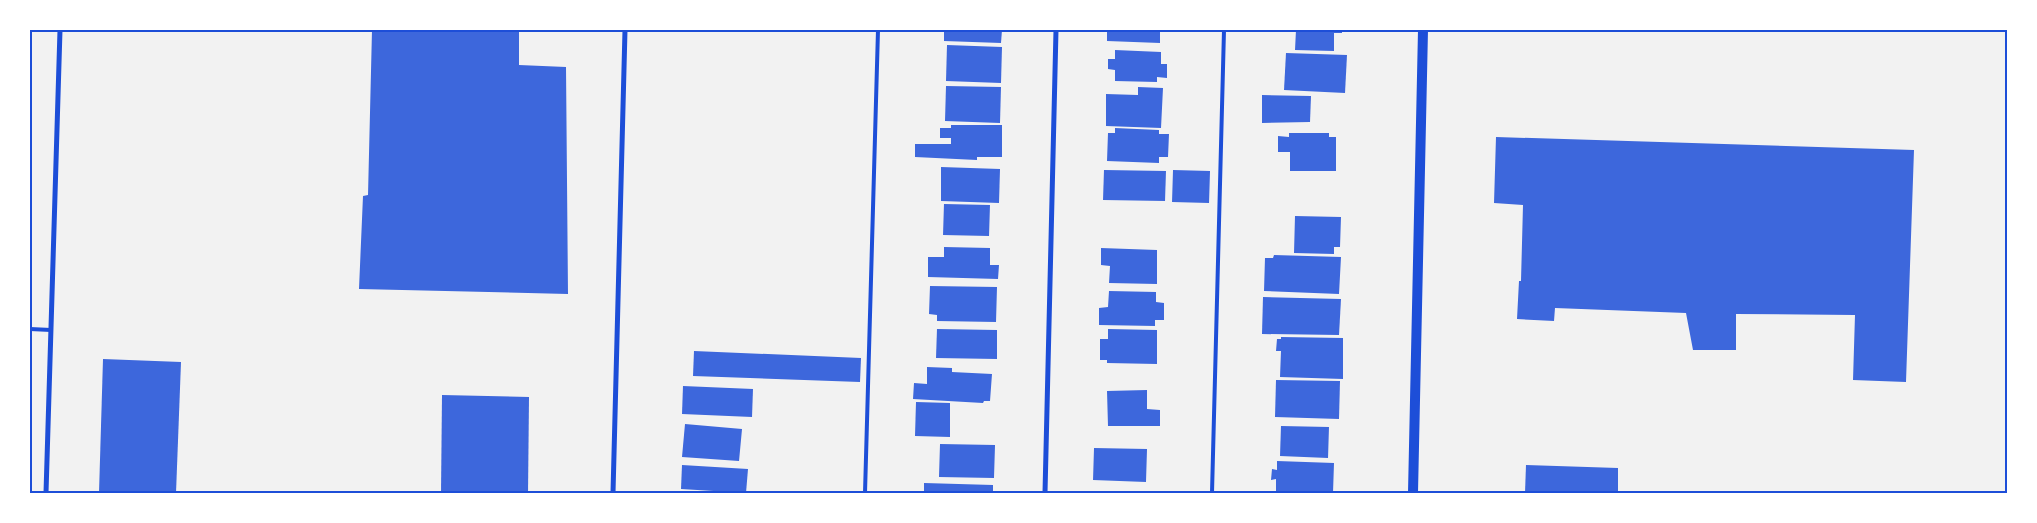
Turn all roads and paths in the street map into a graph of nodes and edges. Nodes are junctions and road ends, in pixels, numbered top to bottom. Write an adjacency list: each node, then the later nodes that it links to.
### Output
1 (60, 30): 8 (street)
2 (625, 30): 10 (street)
3 (878, 30): 11 (lane)
4 (1056, 30): 12 (street)
5 (1224, 30): 13 (lane)
6 (1423, 30): 14 (main road)
7 (30, 329): 8 (lane)
8 (51, 330): 9 (street)
9 (46, 493)
10 (613, 493)
11 (864, 493)
12 (1045, 493)
13 (1212, 493)
14 (1413, 493)

